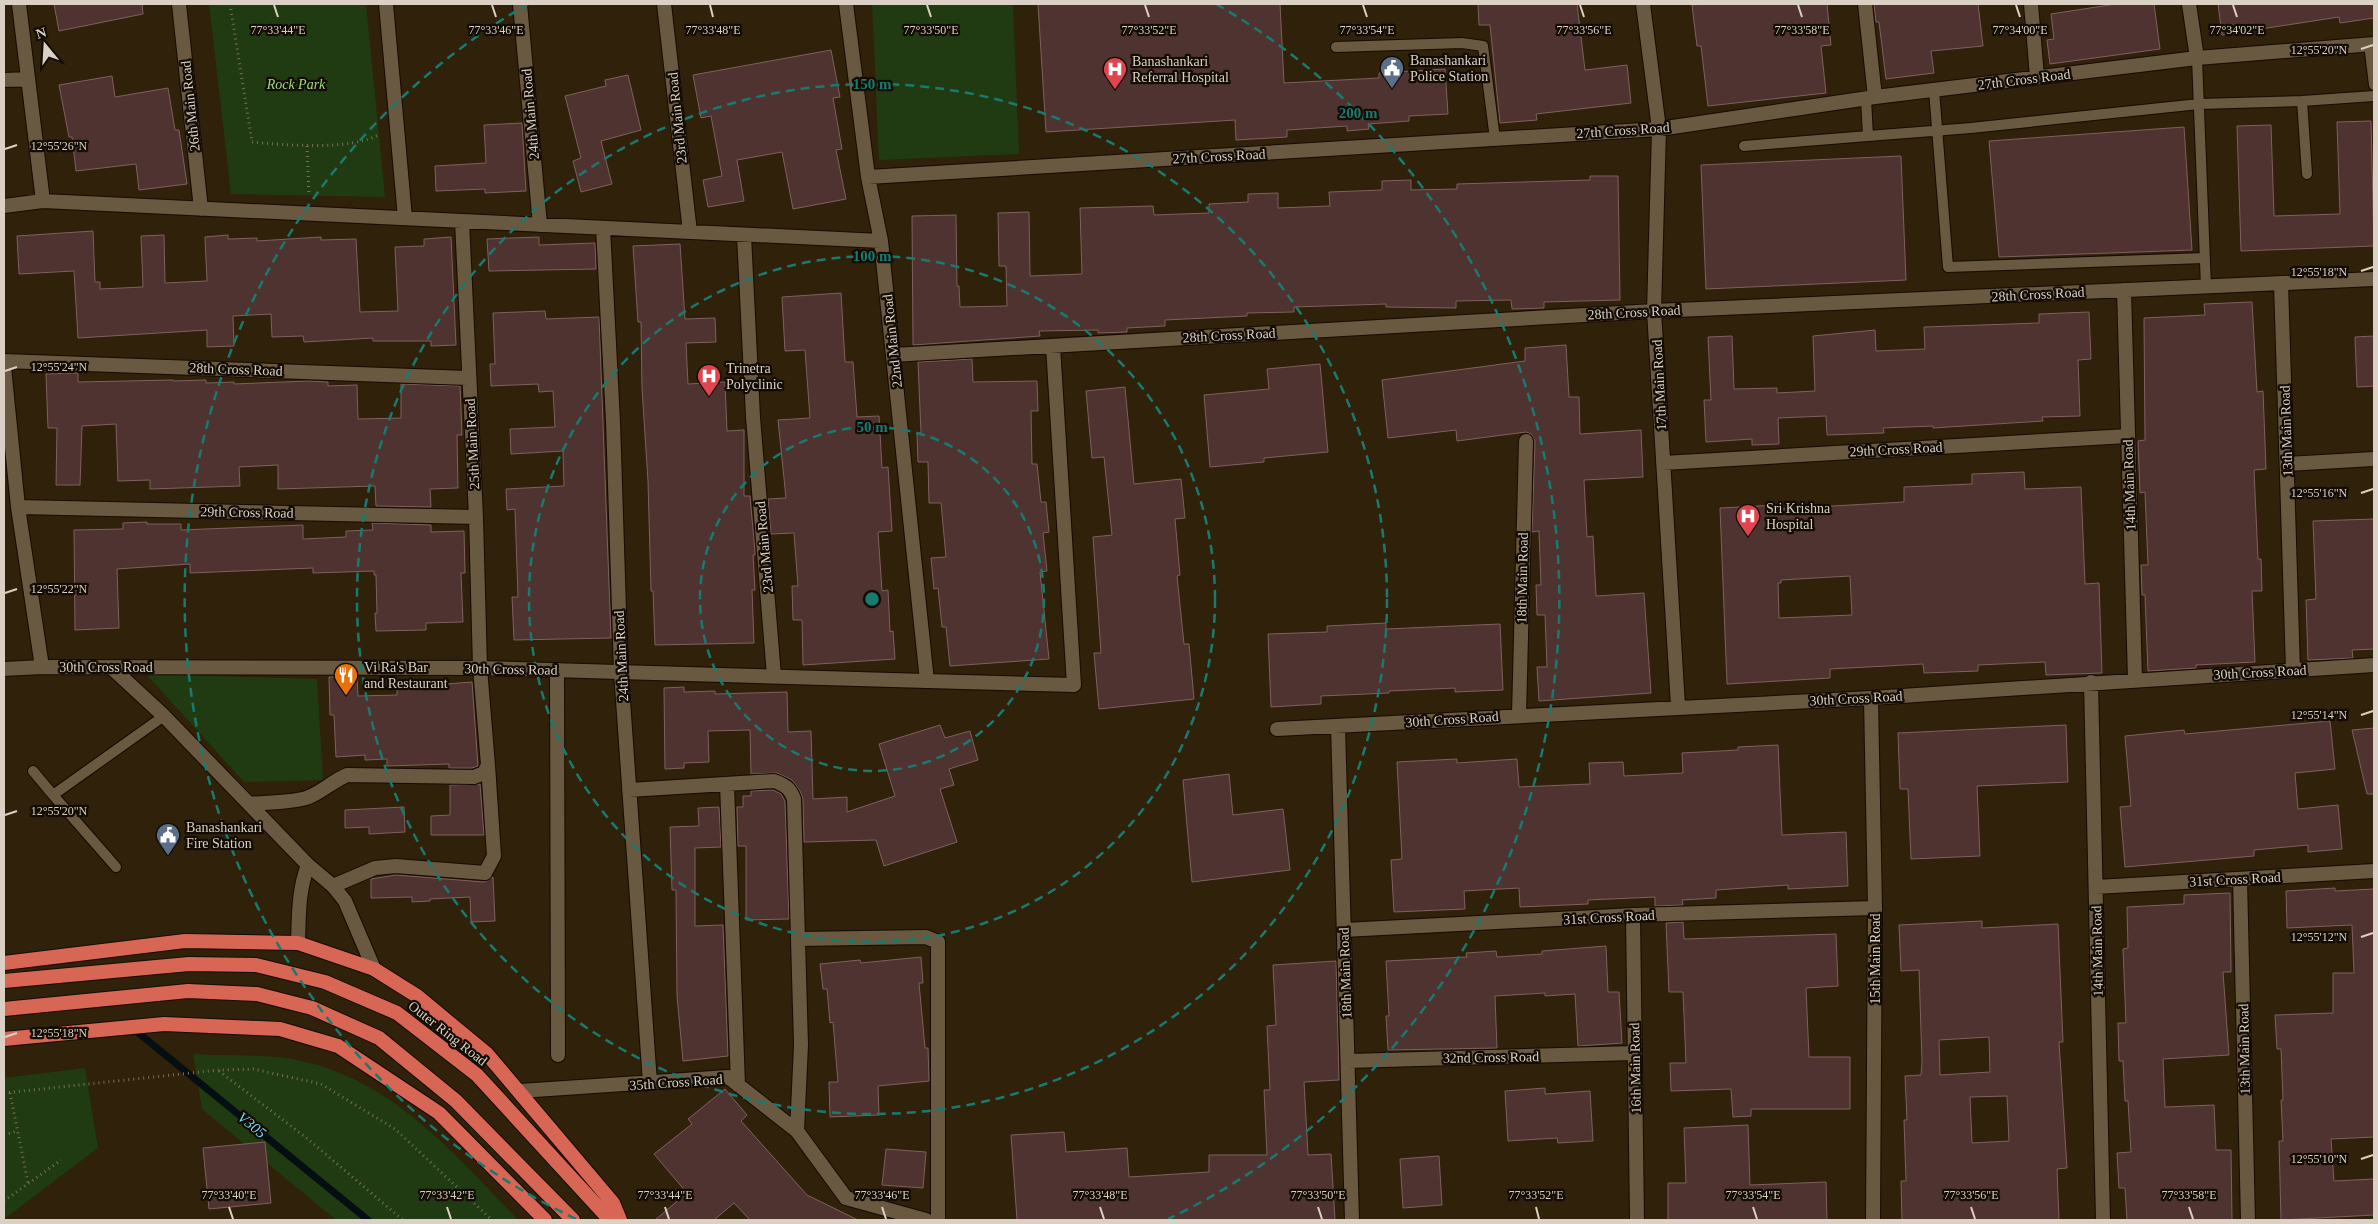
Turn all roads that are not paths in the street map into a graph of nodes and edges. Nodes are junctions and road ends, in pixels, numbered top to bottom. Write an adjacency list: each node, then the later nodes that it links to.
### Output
1 (19, 4): 15 (street)
2 (179, 4): 32 (street, 26th Main Road)
3 (386, 4): 33 (street)
4 (520, 4): 35 (street, 24th Main Road)
5 (664, 4): 37 (street, 23rd Main Road)
6 (846, 4): 29 (street, 22nd Main Road)
7 (1643, 4): 23 (street, 17th Main Road)
8 (1865, 4): 20 (street)
9 (2031, 4): 14 (street)
10 (2189, 4): 13 (street)
11 (2372, 44): 13 (street, 27th Cross Road); 17 (lane)
12 (1336, 47): 26 (lane)
13 (2196, 58): 14 (street, 27th Cross Road); 22 (lane)
14 (2037, 77): 18 (street, 27th Cross Road)
15 (28, 79): 16 (street); 30 (street)
16 (4, 80)
17 (2374, 85)
18 (1934, 90): 20 (street, 27th Cross Road); 24 (lane)
19 (2374, 96): 21 (lane)
20 (1871, 98): 23 (street, 27th Cross Road); 25 (lane)
21 (2302, 102): 22 (lane); 28 (lane)
22 (2199, 104): 24 (lane); 40 (lane)
23 (1659, 129): 26 (street, 27th Cross Road); 45 (street, 17th Main Road)
24 (1937, 130): 25 (lane); 40 (lane)
25 (1868, 136): 27 (lane)
26 (1495, 139): 29 (street, 27th Cross Road)
27 (1744, 146)
28 (2308, 174)
29 (868, 177): 39 (street, 22nd Main Road)
30 (43, 201): 31 (street); 32 (street)
31 (4, 206)
32 (201, 209): 33 (street)
33 (405, 218): 34 (street)
34 (462, 221): 35 (street); 50 (street, 25th Main Road)
35 (540, 225): 36 (street)
36 (603, 228): 37 (street); 65 (street, 24th Main Road)
37 (690, 232): 38 (street)
38 (744, 234): 39 (street); 66 (street, 23rd Main Road)
39 (881, 241): 47 (street, 22nd Main Road)
40 (2204, 258): 43 (lane)
41 (2374, 278): 42 (street, 28th Cross Road)
42 (2281, 283): 43 (street, 28th Cross Road); 55 (street, 13th Main Road)
43 (2206, 287): 44 (street, 28th Cross Road)
44 (2124, 290): 45 (street, 28th Cross Road); 51 (street, 14th Main Road)
45 (1654, 310): 46 (street, 28th Cross Road); 54 (street, 17th Main Road)
46 (1053, 346): 47 (street, 28th Cross Road); 68 (street, 30th Cross Road)
47 (893, 355): 68 (street, 22nd Main Road)
48 (4, 361): 50 (street, 28th Cross Road)
49 (4, 368): 56 (street)
50 (468, 378): 57 (street, 25th Main Road)
51 (2128, 436): 54 (street, 29th Cross Road); 67 (street, 14th Main Road)
52 (1526, 442): 72 (street, 18th Main Road)
53 (2374, 460): 55 (street)
54 (1663, 463): 71 (street, 17th Main Road)
55 (2287, 464): 64 (street, 13th Main Road)
56 (18, 507): 57 (street, 29th Cross Road); 59 (street)
57 (476, 517): 61 (street, 25th Main Road)
58 (2374, 665): 64 (street, 30th Cross Road)
59 (42, 667): 60 (street, 30th Cross Road); 62 (street, 30th Cross Road)
60 (112, 668): 61 (street, 30th Cross Road); 73 (street)
61 (480, 668): 63 (street, 30th Cross Road); 76 (street, 25th Main Road)
62 (4, 670)
63 (556, 670): 65 (street, 30th Cross Road); 99 (street)
64 (2293, 670): 67 (street, 30th Cross Road)
65 (620, 672): 66 (street, 30th Cross Road); 79 (street, 24th Main Road)
66 (774, 676): 68 (street, 30th Cross Road)
67 (2135, 679): 69 (street, 30th Cross Road)
68 (927, 681)
69 (2091, 682): 70 (street, 30th Cross Road); 87 (street, 14th Main Road)
70 (1871, 698): 71 (street, 30th Cross Road); 88 (street, 15th Main Road)
71 (1678, 706): 72 (street, 30th Cross Road)
72 (1519, 714): 74 (street, 30th Cross Road)
73 (164, 716): 80 (lane); 81 (street)
74 (1338, 726): 75 (street, 30th Cross Road); 90 (street, 18th Main Road)
75 (1277, 729)
76 (488, 765): 81 (street); 86 (street, 25th Main Road)
77 (33, 771): 80 (lane)
78 (727, 784): 79 (street); 91 (street); 102 (street)
79 (629, 790): 101 (street, 24th Main Road)
80 (53, 795): 83 (lane)
81 (249, 804): 82 (street)
82 (308, 865): 86 (street); 92 (street)
83 (116, 867)
84 (2374, 871): 85 (street, 31st Cross Road)
85 (2240, 878): 87 (street, 31st Cross Road); 115 (street, 13th Main Road)
86 (333, 886): 94 (street)
87 (2096, 887): 114 (street, 14th Main Road)
88 (1875, 908): 89 (street, 31st Cross Road); 113 (street, 15th Main Road)
89 (1633, 915): 90 (street, 31st Cross Road); 98 (street, 16th Main Road)
90 (1344, 930): 100 (street, 18th Main Road)
91 (798, 939): 104 (street); 110 (street)
92 (298, 943): 93 (highway); 94 (highway)
93 (4, 963)
94 (374, 969): 103 (highway)
95 (4, 980): 107 (highway, Outer Ring Road)
96 (4, 1009): 106 (highway)
97 (4, 1039): 105 (highway)
98 (1635, 1053): 100 (street, 32nd Cross Road); 112 (street, 16th Main Road)
99 (558, 1055)
100 (1348, 1061): 111 (street, 18th Main Road)
101 (650, 1084): 102 (street, 35th Cross Road); 103 (street, 35th Cross Road)
102 (738, 1085): 104 (street, 35th Cross Road)
103 (520, 1091): 108 (highway)
104 (797, 1130): 109 (street, 35th Cross Road)
105 (545, 1220)
106 (573, 1220)
107 (610, 1220)
108 (620, 1220)
109 (926, 1220)
110 (938, 1220)
111 (1352, 1220)
112 (1636, 1220)
113 (1873, 1220)
114 (2103, 1220)
115 (2248, 1220)

